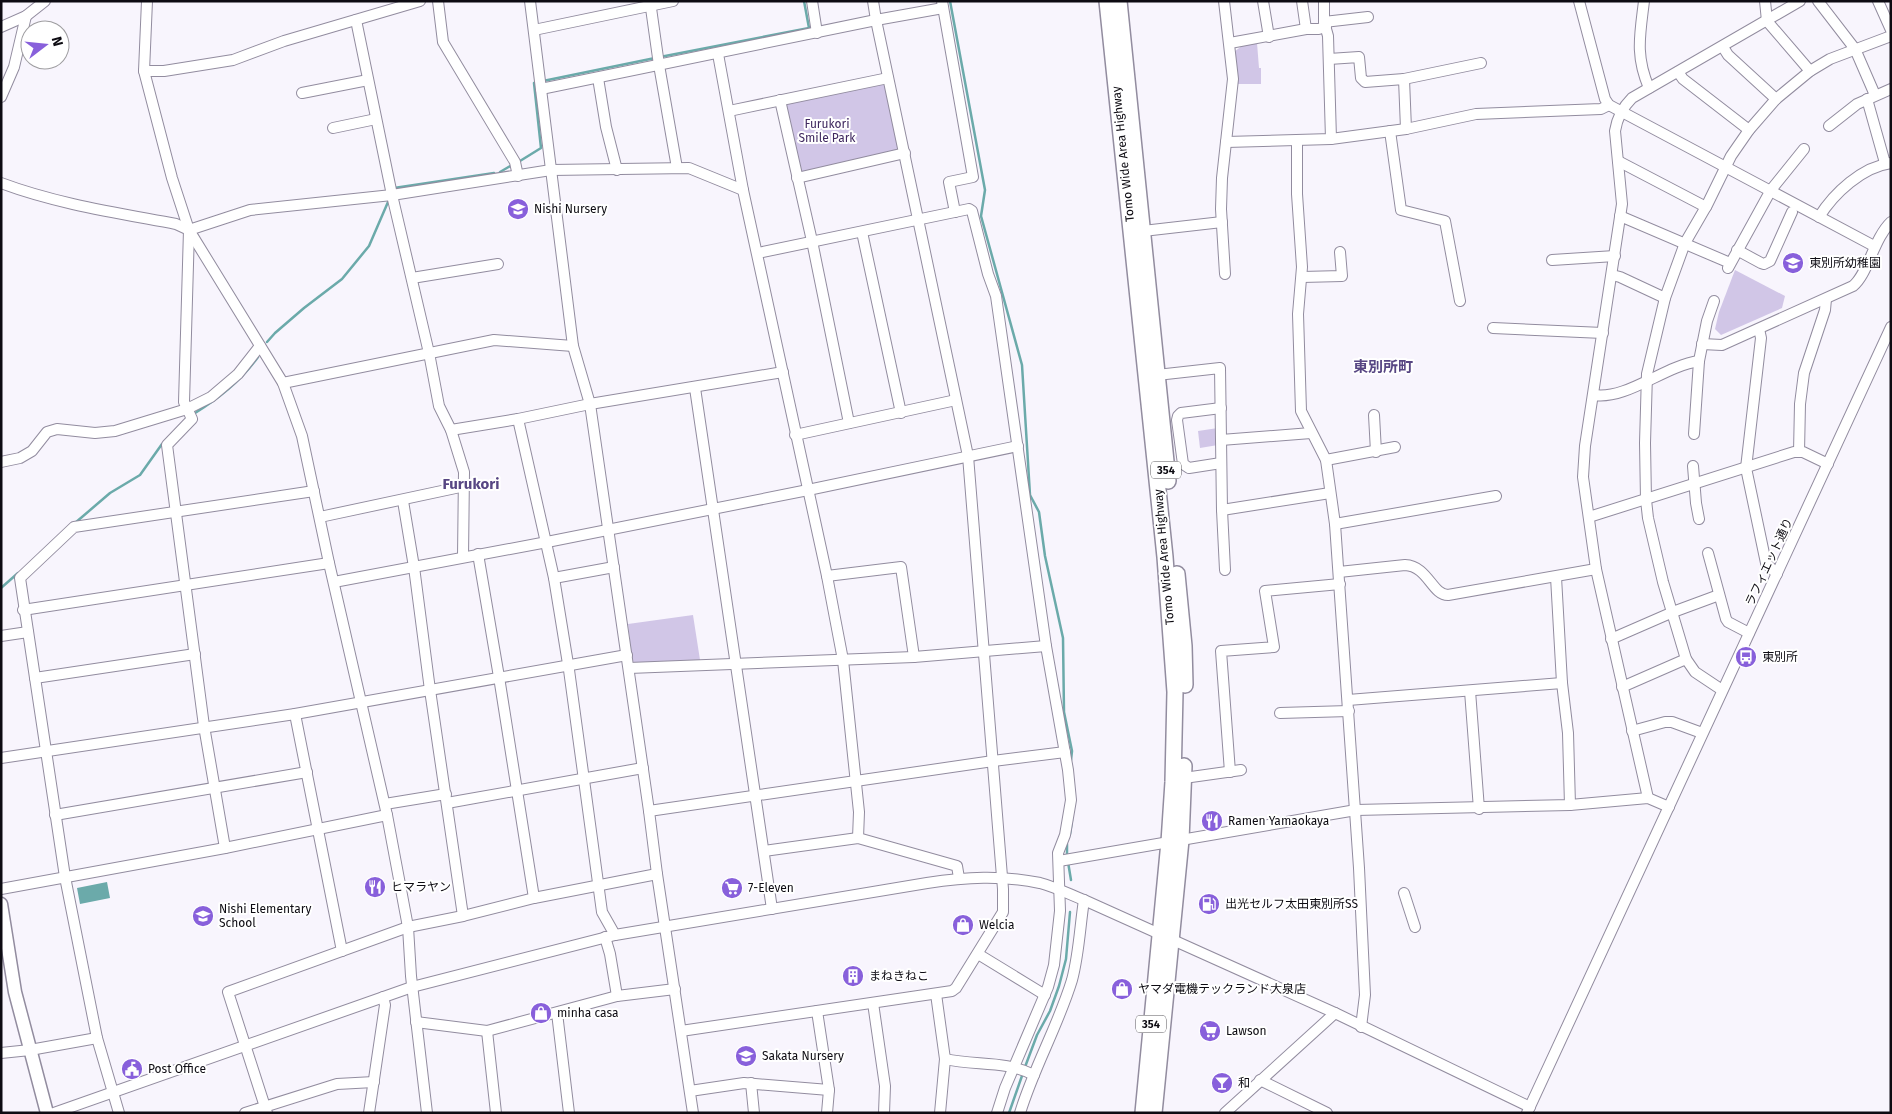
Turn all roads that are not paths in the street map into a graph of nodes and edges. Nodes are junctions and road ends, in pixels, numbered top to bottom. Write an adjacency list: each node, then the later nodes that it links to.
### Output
1 (45, 1): 23 (street)
2 (147, 1): 43 (street)
3 (420, 1): 25 (street)
4 (438, 1): 78 (street)
5 (530, 1): 31 (street)
6 (673, 1): 21 (street)
7 (812, 1): 33 (street)
8 (872, 1): 26 (street)
9 (1107, 1): 243 (highway, Tomo Wide Area Highway / 354)
10 (1119, 1): 93 (highway, Tomo Wide Area Highway / 354)
11 (1224, 1): 36 (street)
12 (1263, 1): 35 (street)
13 (1302, 1): 30 (street)
14 (1324, 1): 28 (street)
15 (1579, 1): 58 (street)
16 (1644, 1): 50 (street)
17 (1765, 1): 27 (street)
18 (1800, 1): 27 (street)
19 (1818, 1): 38 (street)
20 (1878, 1): 32 (street)
21 (651, 4): 31 (street); 42 (street)
22 (943, 5): 26 (street); 85 (street)
23 (26, 16): 29 (street); 54 (street)
24 (1368, 17): 28 (street)
25 (356, 20): 43 (street); 49 (street)
26 (876, 20): 33 (street); 47 (street)
27 (1767, 22): 37 (street); 44 (street)
28 (1325, 24): 30 (street); 40 (street)
29 (1, 27)
30 (1306, 29): 35 (street)
31 (534, 30): 51 (street)
32 (1891, 30)
33 (817, 33): 39 (street)
34 (1891, 36): 38 (street)
35 (1269, 37): 36 (street)
36 (1230, 43): 69 (street)
37 (1723, 47): 45 (street); 56 (street)
38 (1855, 49): 44 (street); 55 (street)
39 (718, 54): 42 (street); 59 (street)
40 (1329, 59): 48 (street); 67 (street)
41 (1481, 63): 48 (street)
42 (659, 65): 46 (street); 74 (street)
43 (144, 71): 92 (street)
44 (1810, 71): 56 (street)
45 (1678, 72): 50 (street); 65 (street)
46 (598, 78): 51 (street); 77 (street)
47 (888, 78): 57 (street); 71 (street)
48 (1404, 79): 64 (street)
49 (368, 80): 53 (street); 61 (street)
50 (1649, 88): 60 (street)
51 (541, 89): 76 (street)
52 (1891, 89): 55 (street)
53 (302, 93)
54 (1, 97)
55 (1871, 97): 62 (street); 73 (street)
56 (1776, 99): 65 (street)
57 (780, 100): 59 (street); 79 (street)
58 (1609, 105): 60 (street); 64 (street)
59 (729, 111): 81 (street)
60 (1621, 113): 72 (street); 75 (street)
61 (376, 119): 63 (street); 83 (street)
62 (1828, 126)
63 (333, 128)
64 (1406, 129): 66 (street)
65 (1749, 130): 75 (street)
66 (1390, 131): 67 (street); 110 (street)
67 (1331, 139): 68 (street)
68 (1297, 141): 69 (street); 106 (street)
69 (1226, 142): 90 (street)
70 (1804, 149): 82 (street)
71 (905, 153): 79 (street); 89 (street)
72 (1618, 161): 84 (street); 87 (street)
73 (1888, 163): 88 (street)
74 (677, 168): 77 (street); 81 (street)
75 (1725, 168): 82 (street); 84 (street)
76 (551, 170): 77 (street); 78 (street); 119 (street)
77 (617, 170)
78 (518, 176): 83 (street)
79 (797, 178): 95 (street)
80 (1, 182): 92 (street)
81 (743, 190): 100 (street)
82 (1771, 190): 88 (street); 98 (street)
83 (392, 195): 92 (street); 107 (street)
84 (1706, 207): 96 (street)
85 (955, 212): 89 (street); 141 (street)
86 (1792, 212): 98 (street)
87 (1620, 216): 96 (street); 101 (street)
88 (1819, 217): 97 (street)
89 (919, 219): 94 (street); 128 (street)
90 (1222, 222): 93 (street); 104 (street)
91 (1891, 222): 97 (street)
92 (189, 230): 118 (street); 131 (street)
93 (1143, 231): 123 (highway, Tomo Wide Area Highway / 354)
94 (862, 232): 95 (street); 132 (street)
95 (812, 241): 100 (street); 135 (street)
96 (1685, 243): 98 (street); 108 (street)
97 (1874, 246): 109 (street)
98 (1737, 250)
99 (1340, 252): 106 (street)
100 (758, 253): 122 (street)
101 (1615, 256): 102 (street); 105 (street)
102 (1552, 260)
103 (498, 264): 107 (street)
104 (1226, 274)
105 (1612, 275): 108 (street); 115 (street)
106 (1302, 277): 137 (street)
107 (412, 278): 120 (street)
108 (1665, 298): 124 (street)
109 (1826, 299): 114 (street); 144 (street)
110 (1460, 301)
111 (1714, 301): 117 (street)
112 (1891, 327): 116 (street, ラフィエット通り)
113 (1494, 328): 115 (street)
114 (1759, 329): 117 (street); 151 (street)
115 (1603, 333): 127 (street)
116 (1888, 342): 149 (street, ラフィエット通り)
117 (1702, 344): 121 (street)
118 (260, 346): 125 (street); 131 (street)
119 (573, 346): 120 (street); 129 (street)
120 (429, 353): 125 (street); 136 (street)
121 (1699, 361): 124 (street); 138 (street)
122 (783, 372): 126 (street); 139 (street)
123 (1157, 375): 130 (street); 225 (highway, Tomo Wide Area Highway / 354)
124 (1647, 381): 127 (street); 158 (street)
125 (284, 383): 155 (street)
126 (695, 388): 129 (street); 160 (street)
127 (1594, 395): 164 (street)
128 (956, 400): 132 (street); 145 (street)
129 (590, 404): 134 (street); 167 (street)
130 (1221, 408): 140 (street); 148 (street)
131 (187, 409): 147 (street); 162 (street)
132 (901, 413): 135 (street)
133 (1374, 415): 143 (street)
134 (518, 419): 136 (street); 168 (street)
135 (849, 423): 139 (street)
136 (451, 430): 153 (street)
137 (1311, 432): 140 (street); 146 (street)
138 (1694, 434)
139 (796, 435): 154 (street)
140 (1221, 440): 148 (street)
141 (1018, 446): 145 (street); 192 (street)
142 (1395, 447): 143 (street)
143 (1376, 452): 146 (street)
144 (1799, 452): 149 (street); 151 (street)
145 (968, 456): 154 (street); 193 (street)
146 (1326, 460): 156 (street)
147 (1, 462)
148 (1221, 463): 161 (street)
149 (1828, 464): 178 (street, ラフィエット通り)
150 (1693, 466): 152 (street)
151 (1746, 468): 152 (street); 178 (street)
152 (1694, 484): 158 (street); 165 (street)
153 (465, 486): 159 (street); 171 (street)
154 (808, 490): 160 (street); 179 (street)
155 (314, 491): 162 (street); 163 (street)
156 (1330, 493): 161 (street); 166 (street)
157 (1496, 496): 166 (street)
158 (1646, 500): 164 (street); 187 (street)
159 (403, 501): 163 (street); 173 (street)
160 (714, 508): 167 (street); 199 (street)
161 (1222, 510): 176 (street)
162 (176, 513): 184 (street); 186 (street)
163 (320, 517): 172 (street)
164 (1589, 517): 175 (street)
165 (1699, 519)
166 (1335, 524): 177 (street)
167 (608, 530): 168 (street); 174 (street)
168 (547, 542): 170 (street); 181 (street)
169 (1708, 553): 185 (street)
170 (478, 554): 171 (street); 202 (street)
171 (463, 557): 173 (street)
172 (329, 563): 182 (street); 184 (street)
173 (414, 567): 182 (street); 206 (street)
174 (614, 567): 181 (street); 195 (street)
175 (1596, 569): 180 (street); 191 (street)
176 (1225, 570)
177 (1339, 572): 180 (street); 183 (street)
178 (1777, 574): 189 (street, ラフィエット通り)
179 (827, 576): 196 (street); 198 (street)
180 (1556, 577): 204 (street)
181 (554, 578): 200 (street)
182 (334, 582): 210 (street)
183 (1340, 584): 209 (street); 224 (street)
184 (186, 585): 186 (street); 194 (street)
185 (1719, 595): 187 (street); 189 (street)
186 (23, 610): 188 (street)
187 (1673, 612): 191 (street); 197 (street)
188 (28, 632): 190 (street); 203 (street)
189 (1749, 633): 207 (street, ラフィエット通り)
190 (1, 636)
191 (1611, 639): 205 (street)
192 (1046, 646): 193 (street); 218 (street)
193 (983, 650): 196 (street); 220 (street)
194 (195, 654): 203 (street); 214 (street)
195 (627, 655): 200 (street); 201 (street)
196 (914, 657): 198 (street)
197 (1686, 659): 205 (street); 207 (street)
198 (843, 660): 199 (street); 227 (street)
199 (737, 664): 201 (street); 230 (street)
200 (568, 665): 202 (street); 226 (street)
201 (629, 668): 221 (street)
202 (500, 677): 206 (street); 229 (street)
203 (34, 678): 217 (street)
204 (1562, 684): 208 (street); 234 (street)
205 (1622, 686): 215 (street)
206 (430, 690): 210 (street); 232 (street)
207 (1722, 690): 216 (street, ラフィエット通り)
208 (1470, 691): 209 (street); 236 (street)
209 (1348, 700): 211 (street)
210 (361, 702): 213 (street); 233 (street)
211 (1348, 711): 212 (street); 237 (street)
212 (1280, 713)
213 (295, 714): 214 (street); 223 (street)
214 (204, 726): 217 (street); 228 (street)
215 (1632, 731): 216 (street); 231 (street)
216 (1702, 734): 235 (street, ラフィエット通り)
217 (45, 751): 219 (street); 239 (street)
218 (1065, 752): 220 (street); 246 (street)
219 (1, 758)
220 (993, 761): 227 (street); 249 (street)
221 (643, 768): 226 (street); 238 (street)
222 (1242, 770): 224 (street)
223 (307, 772): 228 (street); 241 (street)
224 (1230, 772): 225 (street)
225 (1184, 778): 243 (highway, Tomo Wide Area Highway / 354)
226 (584, 779): 229 (street); 251 (street)
227 (855, 782): 230 (street); 242 (street)
228 (215, 789): 239 (street); 244 (street)
229 (518, 790): 232 (street); 255 (street)
230 (756, 796): 238 (street); 245 (street)
231 (1648, 798): 234 (street); 235 (street)
232 (446, 799): 233 (street); 259 (street)
233 (385, 804): 240 (street)
234 (1570, 805): 236 (street)
235 (1669, 807): 295 (street, ラフィエット通り)
236 (1479, 808): 237 (street)
237 (1356, 810): 243 (street); 278 (street)
238 (649, 811): 247 (street)
239 (55, 815): 248 (street)
240 (387, 815): 241 (street); 261 (street)
241 (318, 829): 244 (street); 265 (street)
242 (858, 838): 245 (street); 250 (street)
243 (1175, 841): 246 (street); 264 (highway, Tomo Wide Area Highway / 354)
244 (225, 848): 248 (street)
245 (764, 851): 258 (street)
246 (1058, 861): 253 (street)
247 (657, 874): 251 (street); 260 (street)
248 (65, 877): 252 (street); 281 (street)
249 (1001, 877): 250 (street); 253 (street); 266 (street)
250 (959, 878): 258 (street)
251 (598, 885): 255 (street); 263 (street)
252 (1, 890)
253 (1060, 890): 256 (street); 270 (street)
254 (1404, 893): 262 (street)
255 (534, 898): 259 (street)
256 (1084, 900): 264 (street); 287 (street)
257 (1, 904): 283 (main road)
258 (772, 909): 260 (street)
259 (462, 916): 261 (street)
260 (665, 926): 263 (street); 268 (street)
261 (408, 927): 265 (street); 267 (street)
262 (1415, 927)
263 (610, 936): 267 (street); 271 (street)
264 (1166, 937): 275 (street); 311 (highway, Tomo Wide Area Highway / 354); 312 (highway, Tomo Wide Area Highway / 354)
265 (342, 951): 282 (street)
266 (978, 954): 269 (street); 270 (street)
267 (412, 987): 272 (street); 277 (street)
268 (675, 989): 271 (street); 280 (street)
269 (936, 994): 273 (street); 285 (street)
270 (1045, 995): 286 (street)
271 (617, 996): 276 (street)
272 (383, 997): 282 (street); 289 (street)
273 (873, 1003): 274 (street); 307 (street)
274 (817, 1011): 280 (street); 291 (street)
275 (1334, 1013): 278 (street); 288 (street)
276 (557, 1014): 279 (street); 303 (street)
277 (416, 1022): 279 (street); 301 (street)
278 (1361, 1027): 295 (street)
279 (487, 1031): 302 (street)
280 (681, 1031): 292 (street)
281 (97, 1038): 283 (street); 293 (street)
282 (246, 1045): 293 (street); 294 (street)
283 (30, 1050): 284 (street); 296 (main road)
284 (1, 1053)
285 (945, 1059): 286 (street); 308 (street)
286 (1014, 1066): 287 (street); 309 (street)
287 (1034, 1075): 310 (street)
288 (1260, 1080): 313 (street); 314 (street)
289 (374, 1082): 294 (street); 300 (street)
290 (751, 1083): 291 (street); 292 (street); 305 (street)
291 (828, 1090): 306 (street)
292 (690, 1091): 304 (street)
293 (113, 1092): 297 (street); 298 (street)
294 (266, 1109): 299 (street)
295 (1529, 1110)
296 (47, 1113)
297 (54, 1113)
298 (119, 1113)
299 (245, 1113)
300 (369, 1113)
301 (427, 1113)
302 (496, 1113)
303 (569, 1113)
304 (693, 1113)
305 (754, 1113)
306 (827, 1113)
307 (884, 1113)
308 (940, 1113)
309 (997, 1113)
310 (1020, 1113)
311 (1143, 1113)
312 (1154, 1113)
313 (1225, 1113)
314 (1327, 1113)

